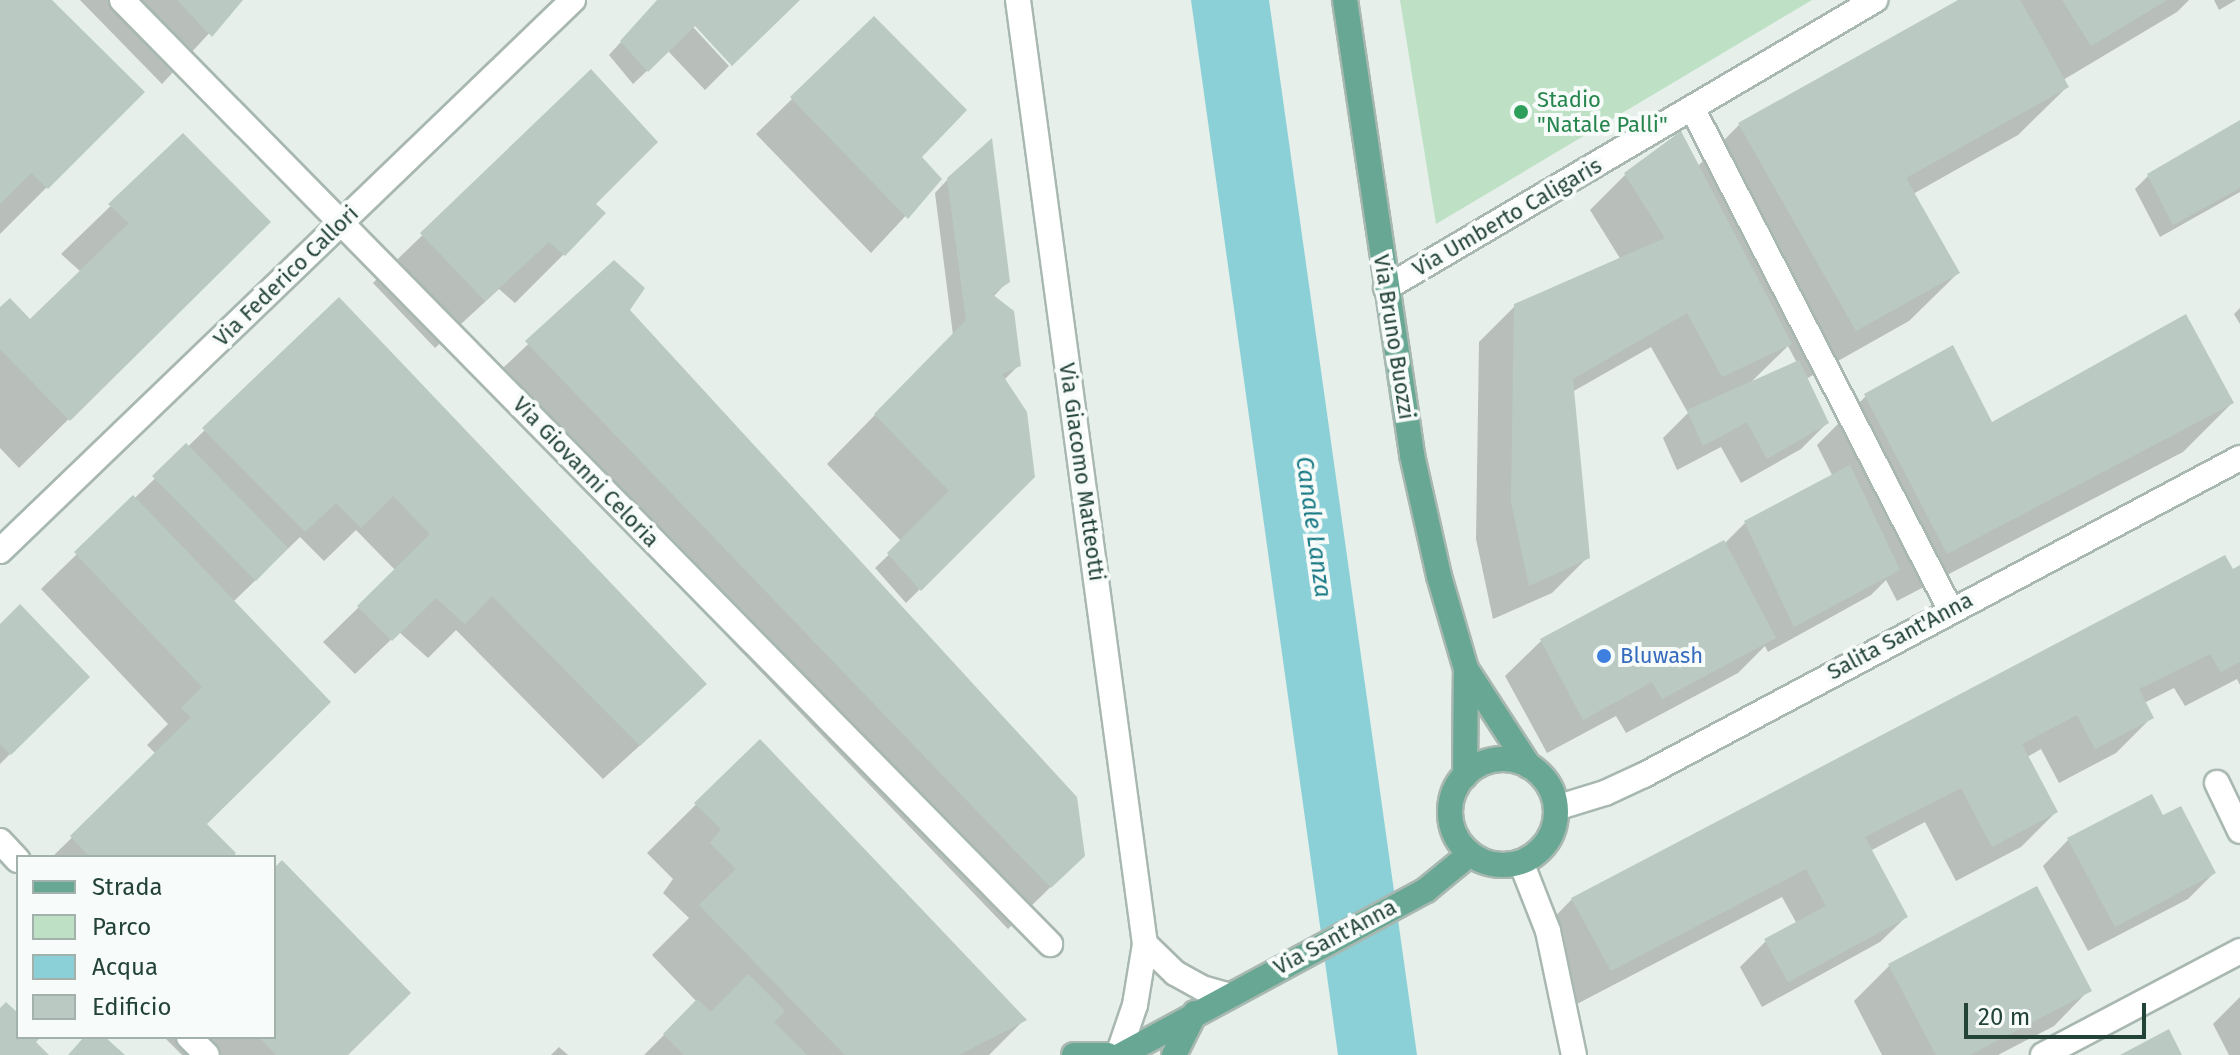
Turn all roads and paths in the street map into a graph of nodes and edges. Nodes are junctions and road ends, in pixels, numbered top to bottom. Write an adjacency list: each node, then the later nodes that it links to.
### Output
1 (122, 0): 7 (street, Via Giovanni Celoria)
2 (573, 0): 7 (street, Via Federico Callori)
3 (1018, 0): 23 (street, Via Giacomo Matteotti)
4 (1345, 0): 8 (main road, Via Bruno Buozzi)
5 (1875, 0): 6 (street, Via Umberto Caligaris)
6 (1692, 108): 8 (street, Via Umberto Caligaris); 11 (street)
7 (342, 222): 10 (street, Via Federico Callori); 22 (street, Via Giovanni Celoria)
8 (1386, 288): 12 (main road, Via Bruno Buozzi)
9 (2240, 458): 11 (street, Salita Sant'Anna)
10 (0, 551)
11 (1950, 609): 16 (street, Salita Sant'Anna)
12 (1466, 669): 13 (main road, Via Bruno Buozzi); 14 (main road, Via Bruno Buozzi)
13 (1529, 766): 14 (main road); 16 (main road)
14 (1465, 776): 19 (main road)
15 (2217, 783): 17 (street)
16 (1556, 808): 21 (main road)
17 (2240, 831)
18 (0, 841): 20 (street)
19 (1470, 854): 21 (main road); 25 (main road, Via Sant'Anna)
20 (16, 858)
21 (1521, 862): 33 (street)
22 (1050, 944)
23 (1145, 944): 25 (street); 31 (street, Via Giacomo Matteotti)
24 (2240, 951): 34 (street)
25 (1226, 995): 26 (main road, Via Sant'Anna)
26 (1195, 1013): 31 (main road, Via Sant'Anna); 32 (main road)
27 (191, 1039): 28 (street)
28 (207, 1055)
29 (1074, 1055): 30 (main road)
30 (1108, 1055)
31 (1120, 1055)
32 (1174, 1055)
33 (1574, 1055)
34 (2043, 1055)

